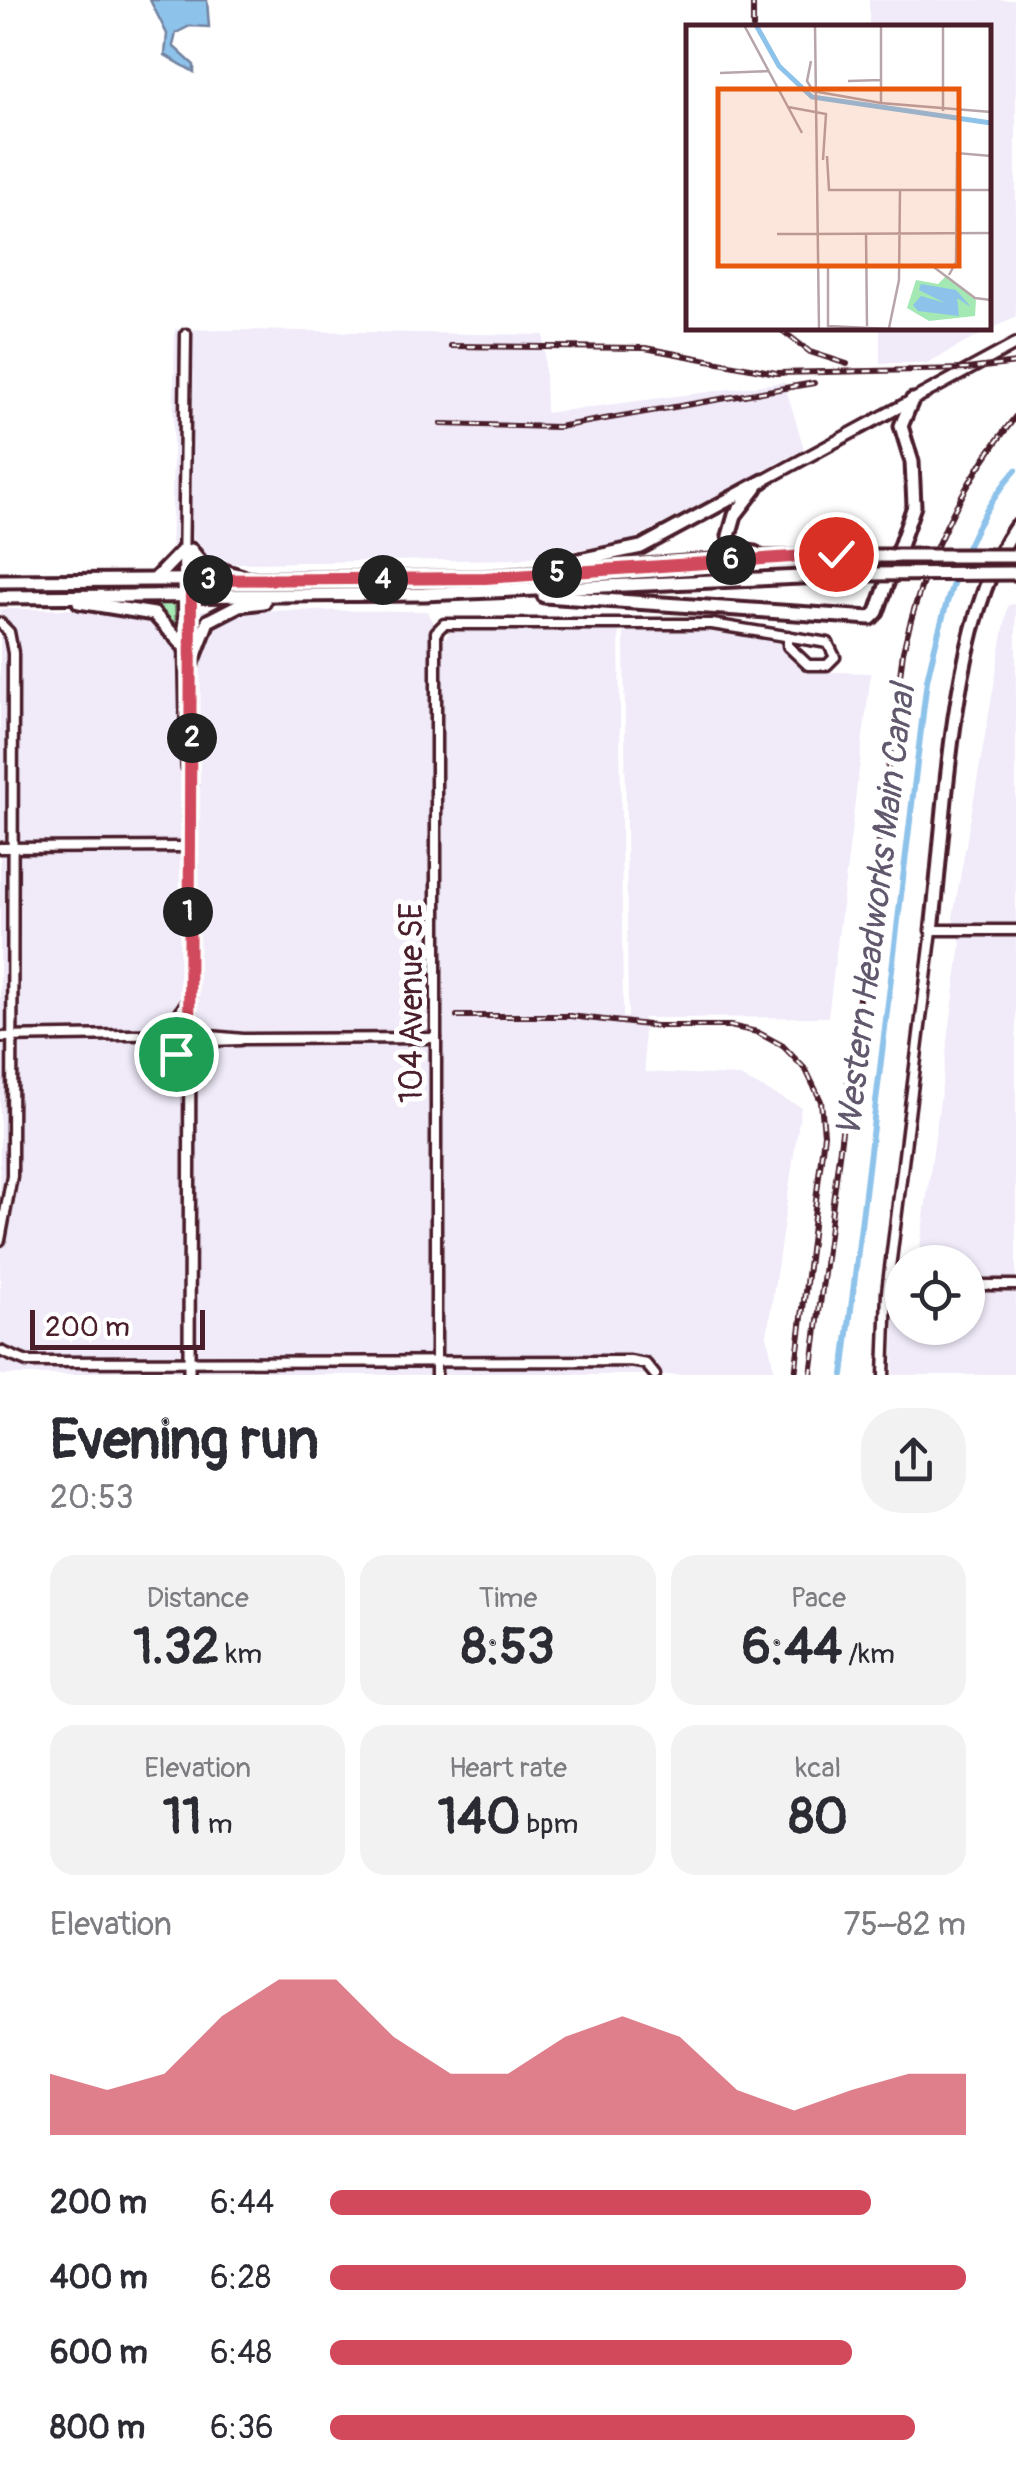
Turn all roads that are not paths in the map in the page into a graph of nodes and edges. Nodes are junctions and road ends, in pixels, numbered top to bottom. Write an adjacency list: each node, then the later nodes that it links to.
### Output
1 (186, 334): 6 (street)
2 (1016, 344): 3 (street)
3 (912, 400): 4 (street); 15 (main road)
4 (763, 481): 7 (main road); 10 (main road)
5 (1016, 527): 28 (main road)
6 (187, 547): 11 (main road); 12 (street); 13 (main road)
7 (810, 555): 8 (main road, bridge); 10 (main road)
8 (1016, 556)
9 (1016, 573): 15 (main road, bridge)
10 (411, 579): 13 (main road)
11 (152, 580): 12 (main road); 14 (main road)
12 (187, 580): 13 (main road); 19 (street)
13 (252, 580)
14 (0, 582)
15 (516, 591): 16 (main road)
16 (324, 595): 19 (main road); 23 (main road)
17 (0, 596): 18 (main road)
18 (50, 596): 19 (main road); 22 (main road)
19 (187, 596): 22 (street); 23 (street)
20 (2, 624): 25 (street)
21 (788, 636): 21 (street); 36 (street, 104 Avenue SE)
22 (183, 645): 24 (street)
23 (192, 663): 24 (street)
24 (188, 774): 26 (street)
25 (10, 847): 26 (street); 27 (street); 32 (street)
26 (188, 847): 30 (street)
27 (0, 848)
28 (932, 930): 29 (street); 41 (street)
29 (1016, 930)
30 (189, 999): 31 (street); 34 (street)
31 (166, 1034): 33 (street); 34 (street)
32 (5, 1037): 33 (street); 40 (street)
33 (136, 1038): 37 (street)
34 (189, 1038): 35 (street); 37 (street); 38 (street); 39 (street)
35 (243, 1038): 36 (street); 38 (street)
36 (436, 1038): 47 (street, 104 Avenue SE)
37 (148, 1043): 39 (street)
38 (212, 1043): 39 (street)
39 (189, 1072): 46 (street)
40 (0, 1240)
41 (893, 1245)
42 (985, 1285): 43 (street)
43 (1016, 1285)
44 (885, 1345): 51 (street)
45 (0, 1351): 46 (street)
46 (189, 1361): 47 (street); 49 (street)
47 (436, 1361): 48 (street); 50 (street, 104 Avenue SE)
48 (653, 1371)
49 (189, 1375)
50 (436, 1375)
51 (884, 1375)

